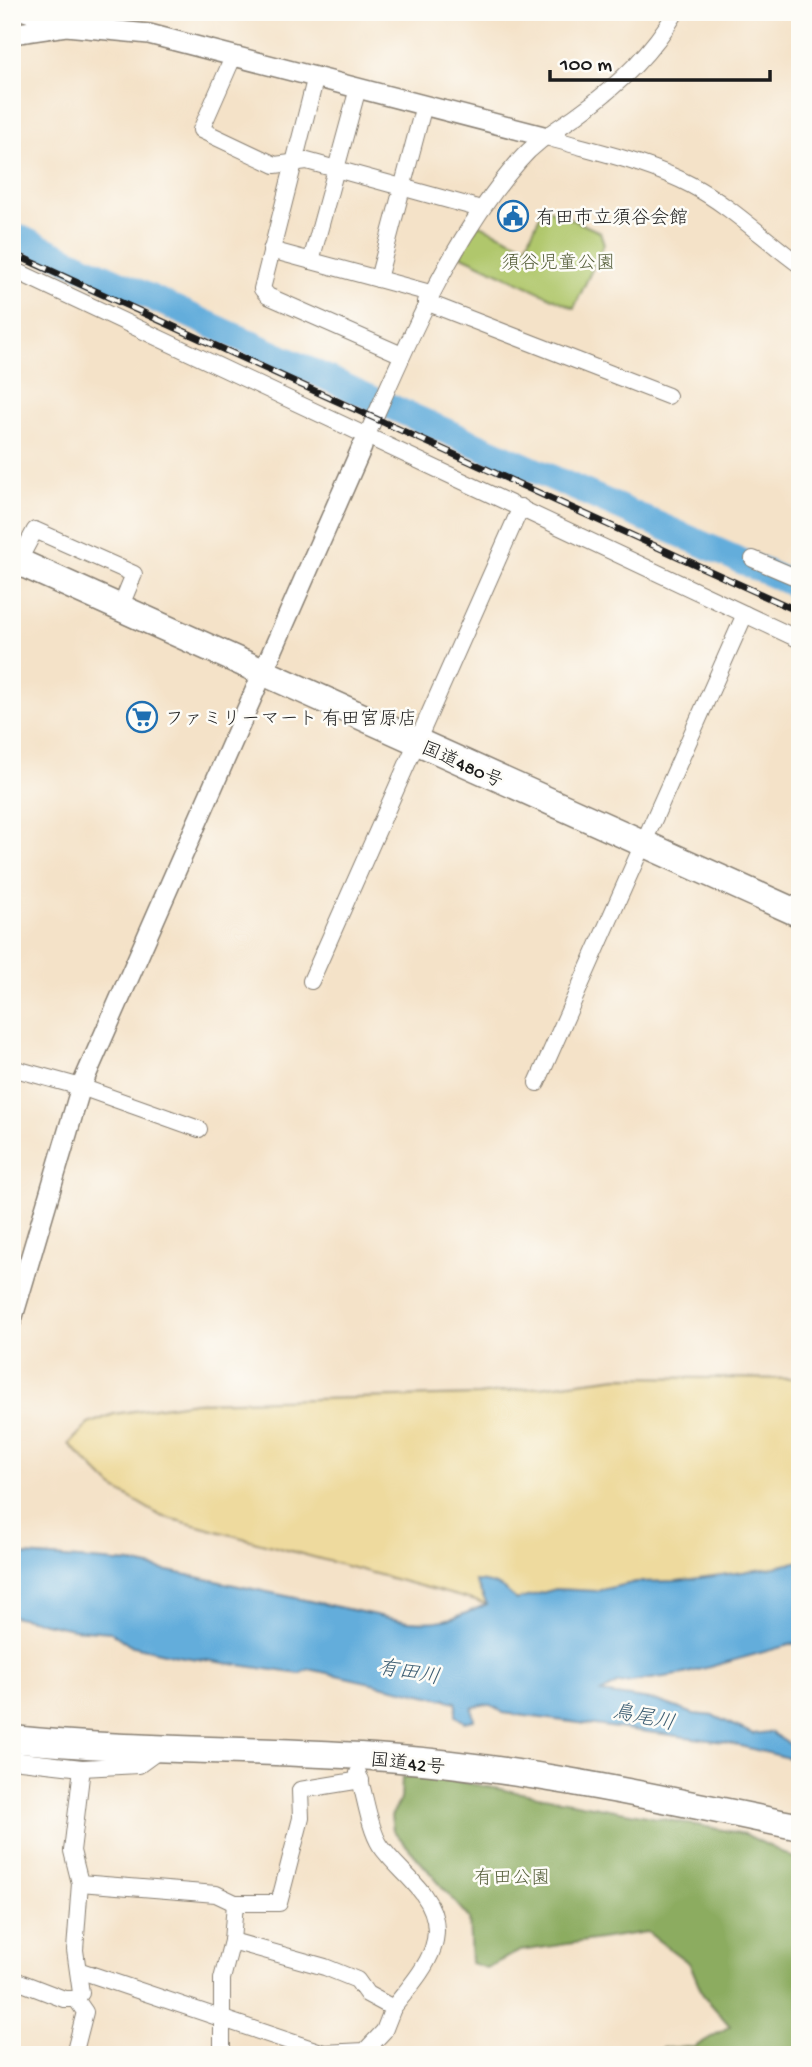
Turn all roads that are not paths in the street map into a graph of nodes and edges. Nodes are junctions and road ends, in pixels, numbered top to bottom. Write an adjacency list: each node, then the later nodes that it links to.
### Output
1 (23, 12): 3 (street)
2 (676, 12): 9 (street)
3 (66, 26): 4 (street); 5 (street)
4 (12, 34)
5 (234, 55): 6 (street); 10 (street)
6 (316, 76): 7 (street); 10 (street)
7 (358, 88): 8 (street); 11 (street)
8 (424, 105): 9 (street); 12 (street)
9 (542, 136): 13 (street); 15 (street)
10 (294, 163): 11 (street); 14 (street)
11 (336, 169): 12 (street); 16 (street)
12 (402, 188): 13 (street); 18 (street)
13 (481, 209): 19 (street)
14 (271, 250): 16 (street); 20 (street)
15 (797, 258)
16 (312, 261): 18 (street)
17 (12, 269): 22 (street)
18 (377, 279): 19 (street)
19 (428, 297): 20 (street); 21 (street)
20 (402, 355): 22 (street)
21 (668, 396)
22 (364, 440): 23 (street); 30 (street)
23 (521, 507): 28 (street); 31 (street)
24 (753, 559): 26 (street)
25 (15, 561): 27 (highway, 国道480号); 27 (street)
26 (800, 579)
27 (120, 608): 30 (highway, 国道480号)
28 (746, 614): 29 (street); 32 (street)
29 (800, 640)
30 (263, 672): 31 (highway, 国道480号); 37 (street)
31 (415, 741): 32 (highway, 国道480号); 34 (street)
32 (643, 845): 33 (highway, 国道480号); 36 (street)
33 (800, 914)
34 (310, 981)
35 (12, 1068): 37 (street)
36 (537, 1083)
37 (81, 1087): 38 (street); 39 (street)
38 (199, 1129)
39 (12, 1320)
40 (12, 1739): 41 (highway, 国道42号)
41 (163, 1747): 43 (street); 44 (highway, 国道42号)
42 (12, 1760): 43 (street)
43 (82, 1768): 46 (street)
44 (356, 1768): 45 (highway, 国道42号); 47 (street); 52 (street)
45 (800, 1826)
46 (80, 1883): 47 (street); 49 (street)
47 (235, 1903): 48 (street)
48 (232, 1941): 52 (street); 53 (street)
49 (78, 1970): 51 (street); 53 (street)
50 (12, 1979): 51 (street)
51 (76, 1998): 54 (street)
52 (393, 2008): 53 (street)
53 (223, 2021): 55 (street)
54 (74, 2055)
55 (222, 2055)

